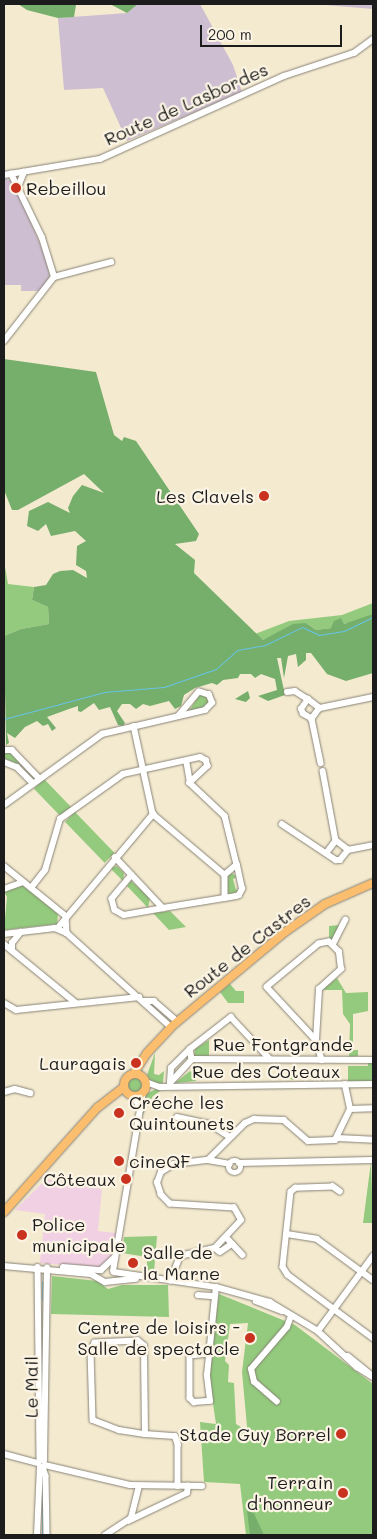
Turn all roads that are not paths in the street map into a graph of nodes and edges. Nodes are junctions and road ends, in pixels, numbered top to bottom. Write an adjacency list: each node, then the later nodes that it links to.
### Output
1 (373, 39): 2 (street, Route de Lasbordes)
2 (24, 172): 3 (street, Route de Lasbordes); 4 (street)
3 (7, 174): 4 (street)
4 (18, 187): 6 (street)
5 (111, 262): 6 (street)
6 (54, 277): 7 (street)
7 (4, 341)
8 (288, 692): 10 (street)
9 (373, 697): 11 (street)
10 (308, 699): 11 (street); 13 (street)
11 (320, 708): 13 (street)
12 (178, 716): 12 (street); 14 (street)
13 (312, 719): 18 (street)
14 (134, 726): 19 (street); 21 (street)
15 (4, 750): 21 (street)
16 (186, 761): 19 (street); 22 (street); 22 (street)
17 (4, 762): 23 (street)
18 (321, 763)
19 (143, 770): 25 (street); 38 (street)
20 (323, 771): 27 (street)
21 (40, 779): 23 (street)
22 (190, 783): 32 (street)
23 (33, 784): 24 (street)
24 (4, 805)
25 (153, 814): 31 (street); 35 (street)
26 (282, 824): 30 (street)
27 (336, 841): 29 (street); 30 (street)
28 (373, 845): 29 (street)
29 (348, 850): 30 (street)
30 (327, 853)
31 (115, 858): 34 (street); 42 (street)
32 (237, 865): 35 (street); 40 (street)
33 (4, 866): 36 (street)
34 (132, 875): 41 (street); 41 (street)
35 (225, 875): 40 (street)
36 (23, 882): 38 (street); 39 (street)
37 (373, 883): 58 (main road, Route de Castres)
38 (30, 888): 42 (street)
39 (4, 889)
40 (225, 898): 41 (street)
41 (163, 908)
42 (66, 916): 44 (street); 46 (street)
43 (345, 920): 49 (street)
44 (57, 929): 45 (street); 46 (street)
45 (21, 932): 47 (street); 50 (street)
46 (67, 933): 51 (street)
47 (4, 934)
48 (4, 944): 50 (street)
49 (333, 944): 60 (street); 60 (street)
50 (12, 951): 52 (street)
51 (123, 983): 53 (street); 54 (street)
52 (59, 992): 56 (street); 57 (street)
53 (119, 998): 54 (street); 56 (street)
54 (142, 999): 58 (street); 59 (street)
55 (4, 1003): 57 (street)
56 (78, 1003): 57 (street)
57 (57, 1005)
58 (177, 1021): 59 (main road, Route de Castres)
59 (171, 1027): 61 (main road, Route de Castres)
60 (316, 1040): 65 (street)
61 (150, 1049): 67 (main road, Route de Castres); 70 (main road, Route de Castres)
62 (190, 1049): 63 (street); 64 (street); 68 (street)
63 (192, 1059): 64 (street, Rue Fontgrande); 68 (street)
64 (270, 1059): 65 (street, Rue Fontgrande)
65 (322, 1060): 66 (street, Rue Fontgrande)
66 (373, 1060)
67 (134, 1073): 70 (main road); 72 (main road, Route de Castres)
68 (170, 1084): 70 (street, Rue des Coteaux); 71 (street, Rue des Coteaux)
69 (373, 1084): 71 (street, Rue des Coteaux)
70 (144, 1085): 75 (main road); 79 (street)
71 (346, 1085): 78 (street)
72 (124, 1087): 75 (main road); 76 (main road)
73 (4, 1092): 74 (street)
74 (30, 1093)
75 (132, 1095): 76 (main road); 79 (street)
76 (102, 1103): 90 (main road)
77 (373, 1108): 78 (street)
78 (350, 1109): 82 (street)
79 (141, 1111): 95 (street)
80 (177, 1117): 81 (street)
81 (230, 1137): 82 (street); 84 (street)
82 (338, 1138): 83 (street)
83 (373, 1140)
84 (220, 1149): 85 (street); 87 (street)
85 (208, 1160): 87 (street); 92 (street)
86 (373, 1160): 88 (street)
87 (228, 1163): 88 (street); 88 (street)
88 (239, 1163)
89 (340, 1192): 91 (street)
90 (4, 1212)
91 (287, 1234): 104 (street); 113 (street)
92 (226, 1238): 93 (street); 94 (street)
93 (232, 1244): 94 (street); 96 (street)
94 (215, 1248): 107 (street)
95 (117, 1252): 102 (street); 103 (street)
96 (243, 1255)
97 (373, 1256): 104 (street)
98 (4, 1266): 99 (street)
99 (38, 1267): 100 (street); 114 (street, Le Mail)
100 (47, 1268): 101 (street); 114 (street, Le Mail)
101 (56, 1268): 102 (street); 106 (street)
102 (104, 1269): 103 (street); 106 (street)
103 (114, 1271): 105 (street); 109 (street)
104 (362, 1271): 108 (street); 113 (street)
105 (146, 1278): 107 (street); 109 (street)
106 (100, 1279): 109 (street)
107 (170, 1280): 110 (street)
108 (373, 1280)
109 (111, 1281)
110 (216, 1287): 112 (street); 115 (street)
111 (198, 1295): 112 (street)
112 (214, 1296): 118 (street)
113 (334, 1309): 116 (street); 117 (street)
114 (42, 1313): 122 (street, Le Mail); 125 (street, Le Mail)
115 (291, 1316): 116 (street); 120 (street)
116 (318, 1331): 119 (street)
117 (373, 1338)
118 (209, 1354): 118 (street)
119 (372, 1376)
120 (277, 1402)
121 (145, 1434): 121 (street); 129 (street)
122 (38, 1452): 124 (street); 125 (street, Le Mail)
123 (4, 1454): 124 (street)
124 (28, 1460): 125 (street)
125 (42, 1464): 126 (street); 127 (street, Le Mail); 133 (street, Le Mail)
126 (56, 1467): 127 (street); 128 (street)
127 (46, 1476): 134 (street, Le Mail)
128 (140, 1486): 129 (street); 132 (street)
129 (178, 1486): 130 (street)
130 (188, 1486): 131 (street); 132 (street)
131 (202, 1486)
132 (128, 1521): 135 (street)
133 (38, 1535)
134 (47, 1535)
135 (105, 1535)

